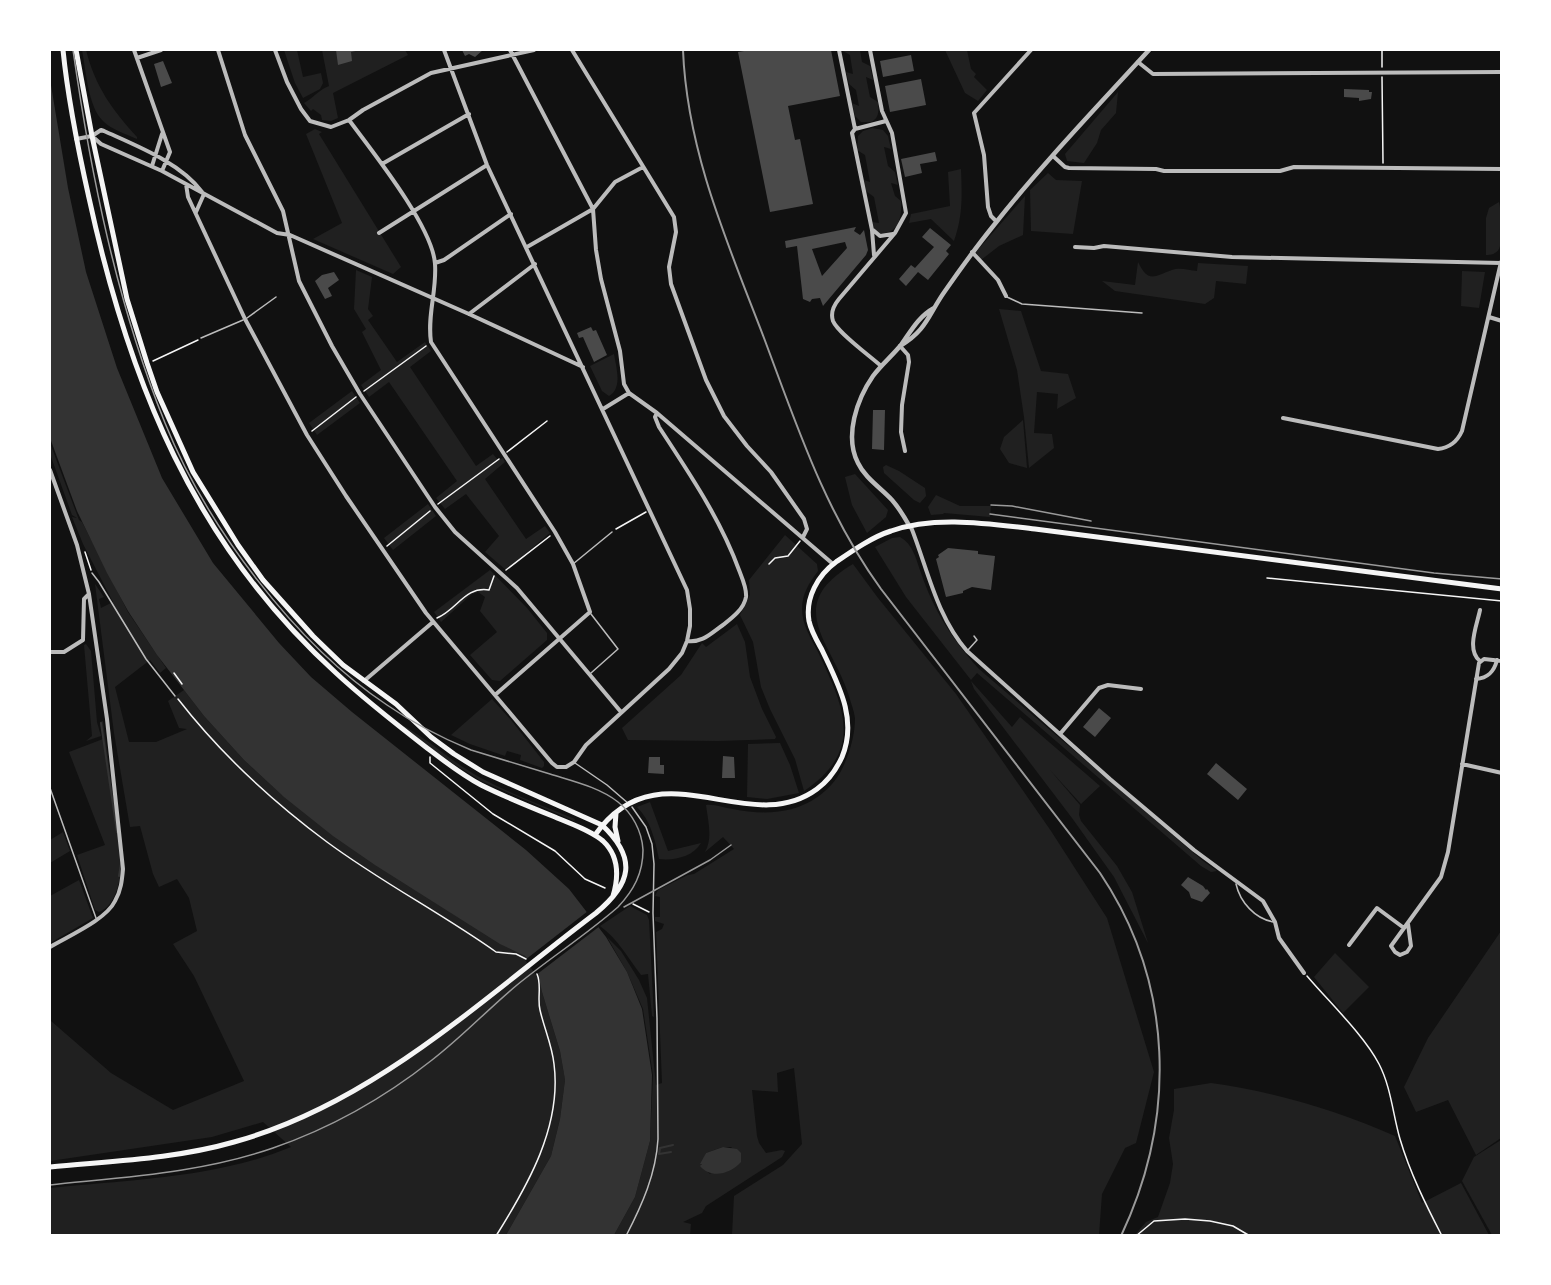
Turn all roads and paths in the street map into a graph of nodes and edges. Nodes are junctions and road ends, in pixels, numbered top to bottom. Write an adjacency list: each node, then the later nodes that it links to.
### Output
1 (63, 50): 28 (main road)
2 (76, 50): 27 (main road)
3 (134, 50): 17 (street)
4 (161, 50): 17 (street)
5 (218, 50): 49 (street)
6 (275, 50): 23 (street)
7 (444, 50): 19 (street)
8 (510, 50): 16 (street)
9 (534, 50): 16 (street)
10 (572, 50): 35 (street)
11 (839, 50): 25 (street)
12 (870, 50): 24 (street)
13 (1031, 50): 45 (street)
14 (1149, 50): 18 (street)
15 (1382, 50): 20 (path)
16 (513, 56): 19 (street); 41 (street)
17 (136, 58): 26 (street)
18 (1138, 62): 20 (street); 30 (street)
19 (451, 69): 22 (street); 23 (street)
20 (1382, 72): 21 (street); 37 (path)
21 (1502, 72)
22 (469, 114): 32 (street); 33 (street)
23 (349, 120): 32 (street)
24 (886, 121): 25 (street); 48 (street)
25 (855, 129): 46 (street)
26 (162, 134): 29 (street); 31 (street)
27 (92, 136): 28 (street); 29 (street); 34 (street); 69 (main road)
28 (76, 139): 130 (main road)
29 (155, 155): 31 (street); 34 (street)
30 (1053, 156): 37 (street); 45 (street)
31 (166, 162): 38 (street); 40 (street)
32 (382, 164): 42 (street)
33 (487, 165): 42 (street); 44 (street)
34 (152, 166): 38 (street)
35 (643, 167): 41 (street); 87 (street)
36 (1502, 169): 37 (street)
37 (1383, 170)
38 (162, 171): 39 (street)
39 (186, 184): 40 (street); 43 (street)
40 (204, 194): 43 (street); 49 (street)
41 (593, 209): 50 (street); 72 (street)
42 (412, 211): 47 (street); 54 (street)
43 (196, 212): 64 (street)
44 (511, 214): 50 (street); 54 (street)
45 (996, 222): 52 (street)
46 (872, 230): 48 (street); 53 (street)
47 (380, 233)
48 (895, 233): 53 (street)
49 (290, 235): 59 (street); 73 (street)
50 (527, 247): 56 (street)
51 (1075, 247): 55 (street)
52 (972, 252): 57 (street); 60 (street)
53 (874, 256): 70 (street)
54 (435, 262): 59 (street)
55 (1501, 262): 63 (street)
56 (535, 264): 62 (street); 71 (street)
57 (1006, 296): 61 (lane)
58 (276, 297): 64 (lane)
59 (434, 299): 62 (street); 67 (street)
60 (934, 308): 68 (street); 68 (street)
61 (1142, 313)
62 (469, 314): 71 (street)
63 (1489, 317): 65 (street); 76 (street)
64 (245, 319): 66 (lane); 78 (street)
65 (1502, 321)
66 (201, 338): 69 (path)
67 (431, 342): 73 (path); 80 (street)
68 (900, 346): 70 (street); 79 (street)
69 (147, 363): 115 (main road)
70 (881, 366): 84 (street)
71 (583, 367): 74 (street)
72 (629, 393): 74 (street); 75 (street)
73 (360, 394): 78 (path); 82 (street)
74 (603, 409): 83 (street)
75 (657, 413): 87 (street); 106 (street)
76 (1283, 418)
77 (547, 421): 80 (path)
78 (307, 435): 90 (street)
79 (905, 451)
80 (504, 454): 82 (path); 85 (street)
81 (50, 470): 89 (street)
82 (435, 507): 90 (path); 94 (street)
83 (650, 511): 86 (path); 106 (street)
84 (910, 527): 93 (main road); 98 (main road); 107 (street)
85 (555, 532): 91 (street); 96 (path)
86 (612, 532): 91 (lane)
87 (803, 537): 93 (street)
88 (798, 544): 92 (path)
89 (77, 545): 95 (path); 99 (street)
90 (382, 549): 103 (street)
91 (573, 564): 102 (street)
92 (769, 564)
93 (833, 564): 128 (main road)
94 (496, 570): 96 (street); 103 (path)
95 (92, 573): 120 (lane)
96 (501, 574): 105 (street)
97 (1267, 578): 100 (path)
98 (1501, 589)
99 (89, 594): 108 (street); 137 (street)
100 (1502, 601)
101 (1480, 610): 110 (street)
102 (590, 612): 105 (street); 111 (lane)
103 (434, 620): 115 (street); 119 (street)
104 (974, 636): 107 (lane)
105 (558, 639): 111 (street); 119 (street)
106 (687, 641): 121 (street)
107 (967, 651): 122 (street)
108 (50, 652)
109 (1499, 660): 110 (street); 113 (street)
110 (1480, 661): 113 (street)
111 (588, 675): 121 (street)
112 (172, 678): 114 (path)
113 (1476, 680): 125 (street)
114 (180, 681): 116 (path); 117 (path)
115 (364, 681): 129 (main road)
116 (176, 683)
117 (182, 684)
118 (1141, 689): 122 (street)
119 (495, 695): 124 (street)
120 (175, 696): 142 (path)
121 (621, 712): 124 (street)
122 (1060, 734): 132 (street)
123 (429, 754): 133 (path)
124 (574, 762): 136 (lane)
125 (1462, 764): 126 (street); 139 (street)
126 (1502, 773)
127 (50, 788): 137 (lane)
128 (616, 813): 129 (main road); 131 (main road)
129 (602, 825): 130 (main road); 131 (main road)
130 (595, 835): 134 (main road)
131 (620, 846): 134 (main road)
132 (1238, 881): 138 (street); 138 (lane)
133 (605, 888)
134 (612, 897): 145 (main road)
135 (633, 904): 136 (path)
136 (653, 913): 147 (lane)
137 (96, 919): 141 (street)
138 (1275, 922): 143 (street)
139 (1406, 926): 139 (street); 140 (street)
140 (1349, 945)
141 (50, 947)
142 (526, 959)
143 (1304, 973): 150 (path)
144 (537, 974): 146 (path)
145 (50, 1167)
146 (496, 1236)
147 (626, 1236)
148 (1136, 1236): 149 (path)
149 (1250, 1236)
150 (1442, 1236)

